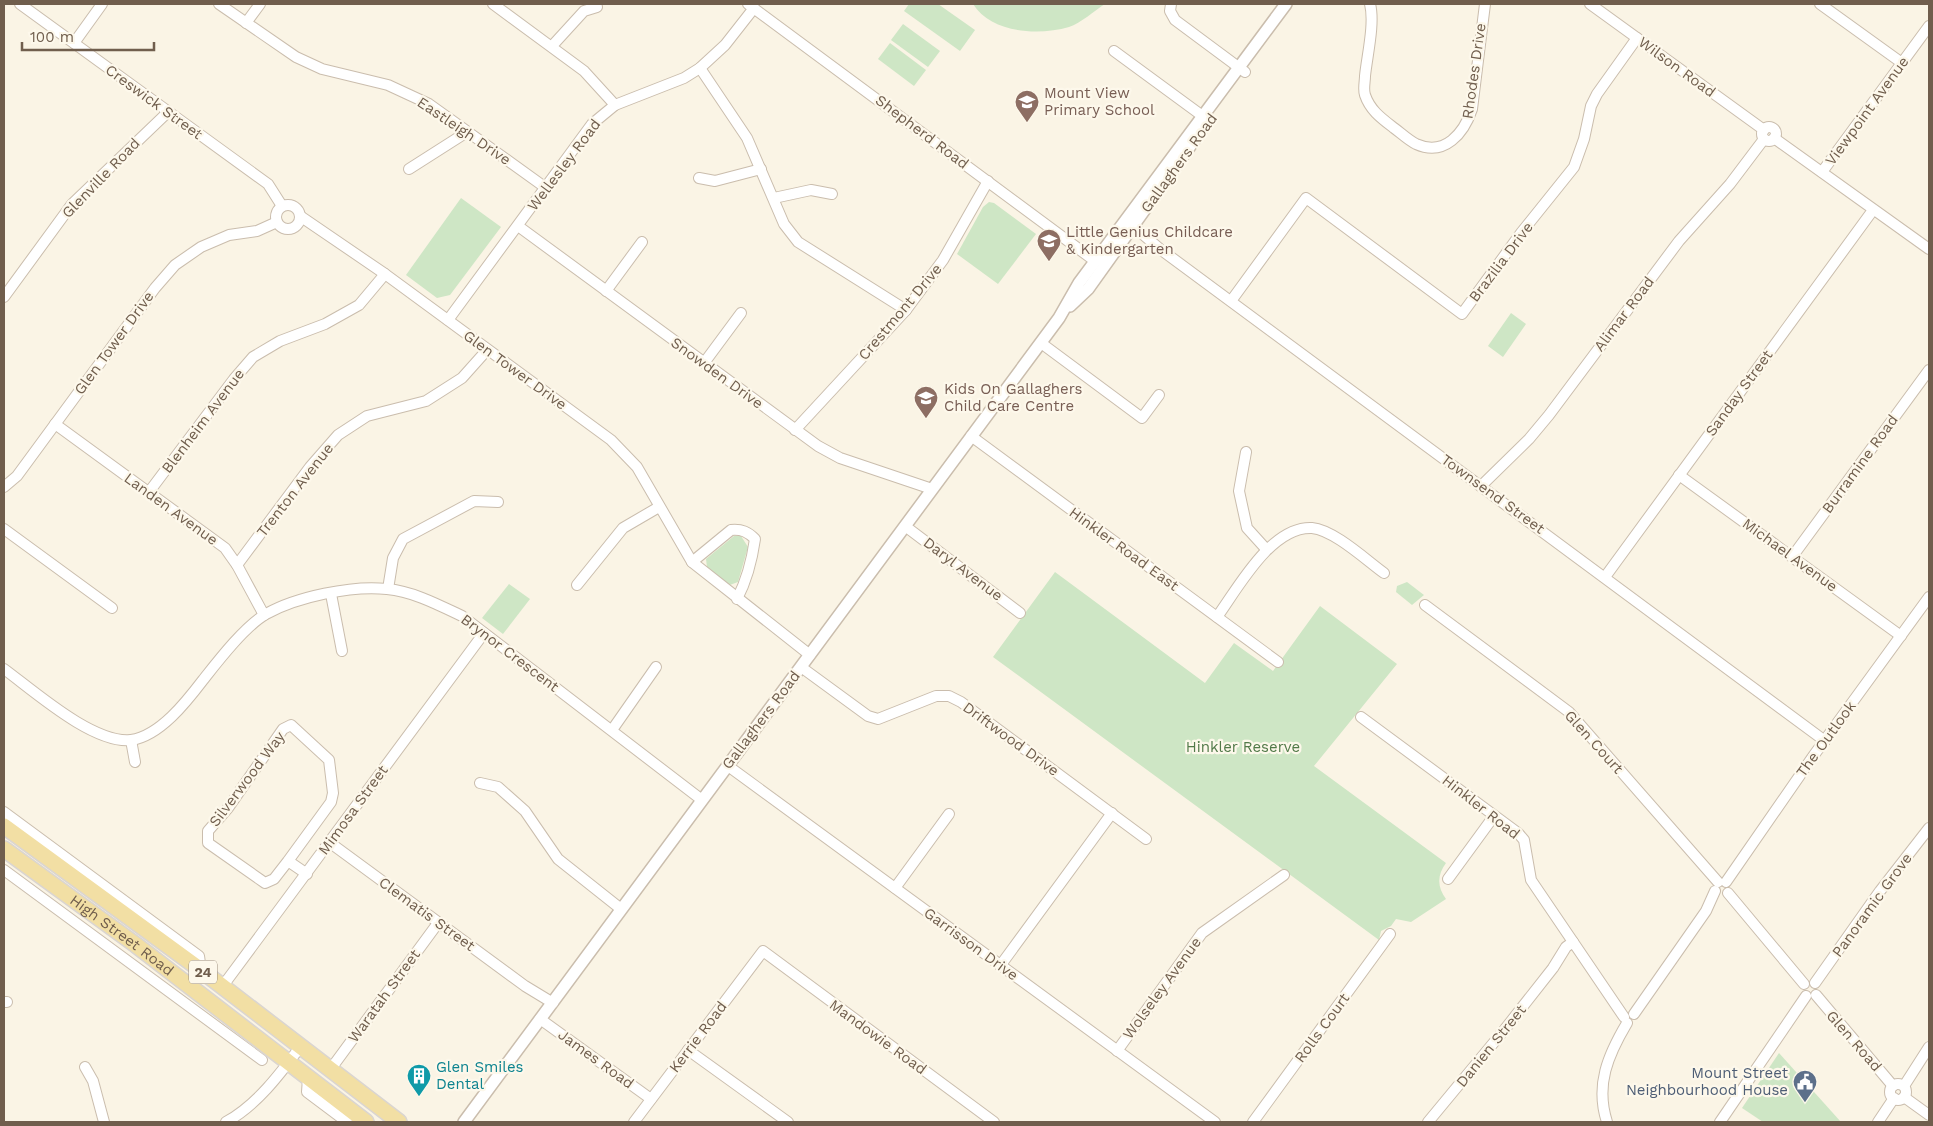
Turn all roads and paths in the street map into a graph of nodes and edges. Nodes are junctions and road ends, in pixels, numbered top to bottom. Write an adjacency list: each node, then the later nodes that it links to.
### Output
1 (20, 4): 18 (street, Creswick Street)
2 (102, 4): 18 (street)
3 (219, 4): 15 (street, Eastleigh Drive)
4 (260, 4): 15 (street)
5 (493, 4): 19 (street)
6 (1171, 4): 23 (street)
7 (1286, 4): 23 (street, Gallaghers Road)
8 (1295, 4): 23 (street, Gallaghers Road)
9 (1370, 4): 10 (street, Rhodes Drive)
10 (1485, 4)
11 (1590, 4): 17 (street, Wilson Road)
12 (1820, 4): 21 (street)
13 (751, 6): 22 (street, Wellesley Road); 33 (street, Shepherd Road)
14 (597, 7): 19 (street)
15 (246, 23): 27 (street, Eastleigh Drive)
16 (1929, 26): 21 (street, Viewpoint Avenue)
17 (1638, 38): 28 (street, Wilson Road); 49 (street, Brazilia Drive)
18 (74, 42): 25 (street, Creswick Street)
19 (552, 46): 24 (street)
20 (1114, 51): 26 (street)
21 (1902, 64): 31 (street, Viewpoint Avenue)
22 (700, 68): 24 (street, Wellesley Road); 30 (street)
23 (1242, 70): 26 (street, Gallaghers Road)
24 (615, 105): 34 (street, Wellesley Road)
25 (168, 112): 37 (street, Creswick Street); 48 (street, Glenville Road)
26 (1206, 119): 42 (street, Gallaghers Road); 45 (street, Gallaghers Road)
27 (467, 132): 29 (street); 34 (street, Eastleigh Drive)
28 (1767, 135): 31 (street, Wilson Road); 63 (street, Alimar Road)
29 (409, 169)
30 (761, 169): 32 (street); 36 (street)
31 (1822, 172): 38 (street, Wilson Road)
32 (699, 178)
33 (988, 181): 45 (street, Shepherd Road); 50 (street, Crestmont Drive)
34 (546, 188): 41 (street, Wellesley Road)
35 (832, 194): 36 (street)
36 (774, 198): 50 (street)
37 (282, 206): 39 (street); 40 (street)
38 (1873, 210): 44 (street, Wilson Road); 62 (street, Sanday Street)
39 (300, 216): 40 (street); 46 (street, Glen Tower Drive)
40 (277, 222): 58 (street, Glen Tower Drive)
41 (518, 226): 47 (street, Snowden Drive); 52 (street, Wellesley Road)
42 (1132, 228): 45 (street, Gallaghers Road); 49 (street, Townsend Street)
43 (642, 242): 47 (street)
44 (1929, 249)
45 (1099, 264): 53 (street, Gallaghers Road)
46 (385, 274): 52 (street, Glen Tower Drive); 66 (street, Blenheim Avenue)
47 (606, 291): 55 (street, Snowden Drive)
48 (4, 297)
49 (1231, 301): 63 (street, Townsend Street)
50 (906, 310): 59 (street, Crestmont Drive)
51 (741, 313): 55 (street)
52 (448, 320): 54 (street, Glen Tower Drive)
53 (1041, 342): 57 (street); 60 (street, Gallaghers Road)
54 (487, 350): 68 (street, Glen Tower Drive); 74 (street, Trenton Avenue)
55 (704, 363): 59 (street, Snowden Drive)
56 (1929, 370): 72 (street, Burramine Road)
57 (1159, 395)
58 (55, 424): 64 (street, Glen Tower Drive); 66 (street, Landen Avenue)
59 (795, 430): 65 (street, Snowden Drive)
60 (971, 436): 65 (street, Gallaghers Road); 86 (street, Hinkler Road East)
61 (1246, 452): 71 (street)
62 (1679, 475): 72 (street, Michael Avenue); 76 (street, Sanday Street)
63 (1481, 486): 76 (street, Townsend Street)
64 (4, 487)
65 (932, 489): 69 (street, Gallaghers Road)
66 (149, 492): 74 (street, Landen Avenue)
67 (498, 502): 78 (street)
68 (659, 507): 73 (street, Glen Tower Drive); 77 (street)
69 (905, 526): 84 (street, Daryl Avenue); 90 (street, Gallaghers Road)
70 (4, 529): 83 (street)
71 (1266, 549): 75 (street); 86 (street)
72 (1792, 557): 88 (street, Michael Avenue)
73 (692, 562): 81 (street, Glen Tower Drive); 81 (street)
74 (237, 565): 85 (street, Landen Avenue)
75 (1384, 573)
76 (1605, 577): 98 (street, Townsend Street)
77 (577, 585)
78 (388, 589): 79 (street, Brynor Crescent); 87 (street, Brynor Crescent)
79 (331, 594): 85 (street, Brynor Crescent); 89 (street)
80 (1929, 597): 88 (street, The Outlook)
81 (737, 599): 90 (street, Glen Tower Drive)
82 (1425, 605): 118 (street, Glen Court)
83 (112, 608)
84 (1020, 612)
85 (264, 615): 97 (street, Brynor Crescent)
86 (1217, 617): 91 (street, Hinkler Road East)
87 (484, 633): 96 (street, Brynor Crescent); 110 (street, Mimosa Street)
88 (1900, 636): 98 (street, The Outlook)
89 (342, 651)
90 (810, 655): 92 (street, Gallaghers Road)
91 (1278, 662)
92 (801, 666): 100 (street, Gallaghers Road); 104 (street, Driftwood Drive)
93 (656, 667): 96 (street)
94 (4, 669): 97 (street)
95 (1361, 717): 106 (street, Hinkler Road)
96 (612, 730): 102 (street, Brynor Crescent)
97 (132, 740): 99 (street)
98 (1825, 741): 118 (street, The Outlook)
99 (135, 762)
100 (728, 766): 102 (street, Gallaghers Road); 117 (street, Garrisson Drive)
101 (480, 783): 119 (street)
102 (702, 800): 119 (street, Gallaghers Road)
103 (4, 812): 125 (street, High Street Road)
104 (1112, 813): 109 (street, Driftwood Drive); 124 (street)
105 (950, 814): 117 (street)
106 (1494, 816): 116 (street); 122 (street, Hinkler Road)
107 (4, 826): 125 (main road, High Street Road / 24)
108 (1929, 828): 126 (street, Panoramic Grove)
109 (1146, 839)
110 (329, 842): 114 (street, Mimosa Street); 120 (street, Clematis Street)
111 (4, 849): 134 (main road, High Street Road / 24)
112 (288, 861): 112 (street, Silverwood Way); 114 (street)
113 (4, 870): 134 (street, High Street Road)
114 (306, 874): 128 (street, Mimosa Street)
115 (1284, 875): 138 (street, Wolseley Avenue)
116 (1448, 879)
117 (895, 888): 124 (street, Garrisson Drive)
118 (1722, 889): 127 (street); 131 (street, The Outlook)
119 (622, 909): 130 (street, Gallaghers Road)
120 (438, 923): 130 (street, Clematis Street); 142 (street, Waratah Street)
121 (1390, 934): 158 (street, Rolls Court)
122 (1575, 945): 131 (street, Hinkler Road); 159 (street, Danien Street)
123 (762, 951): 137 (street, Kerrie Road); 156 (street, Mandowie Road)
124 (1000, 966): 138 (street, Garrisson Drive)
125 (201, 970): 128 (main road, High Street Road / 24)
126 (1816, 983): 127 (street); 129 (street)
127 (1804, 984): 129 (street)
128 (222, 986): 133 (main road, High Street Road / 24)
129 (1811, 996): 144 (street, Glen Road); 161 (street)
130 (551, 1005): 132 (street, Gallaghers Road)
131 (1628, 1016): 160 (street)
132 (540, 1019): 146 (street, James Road); 153 (street, Gallaghers Road)
133 (272, 1024): 134 (main road); 135 (main road, High Street Road / 24)
134 (255, 1046): 139 (street, High Street Road); 140 (main road, High Street Road / 24)
135 (301, 1046): 140 (street); 142 (main road, High Street Road / 24)
136 (1929, 1047): 144 (street)
137 (688, 1050): 146 (street, Kerrie Road); 155 (street)
138 (1117, 1051): 157 (street, Garrisson Drive)
139 (262, 1060)
140 (288, 1064): 143 (main road, High Street Road / 24); 149 (street)
141 (85, 1067): 148 (street)
142 (330, 1070): 152 (main road, High Street Road / 24)
143 (308, 1078): 150 (street); 151 (main road, High Street Road / 24)
144 (1898, 1086): 145 (street)
145 (1899, 1098): 147 (street); 162 (street)
146 (651, 1099): 154 (street, Kerrie Road)
147 (1929, 1115)
148 (104, 1122)
149 (226, 1122)
150 (348, 1122)
151 (366, 1122)
152 (399, 1122)
153 (464, 1122)
154 (634, 1122)
155 (788, 1122)
156 (994, 1122)
157 (1215, 1122)
158 (1253, 1122)
159 (1428, 1122)
160 (1607, 1122)
161 (1720, 1122)
162 (1878, 1122)

